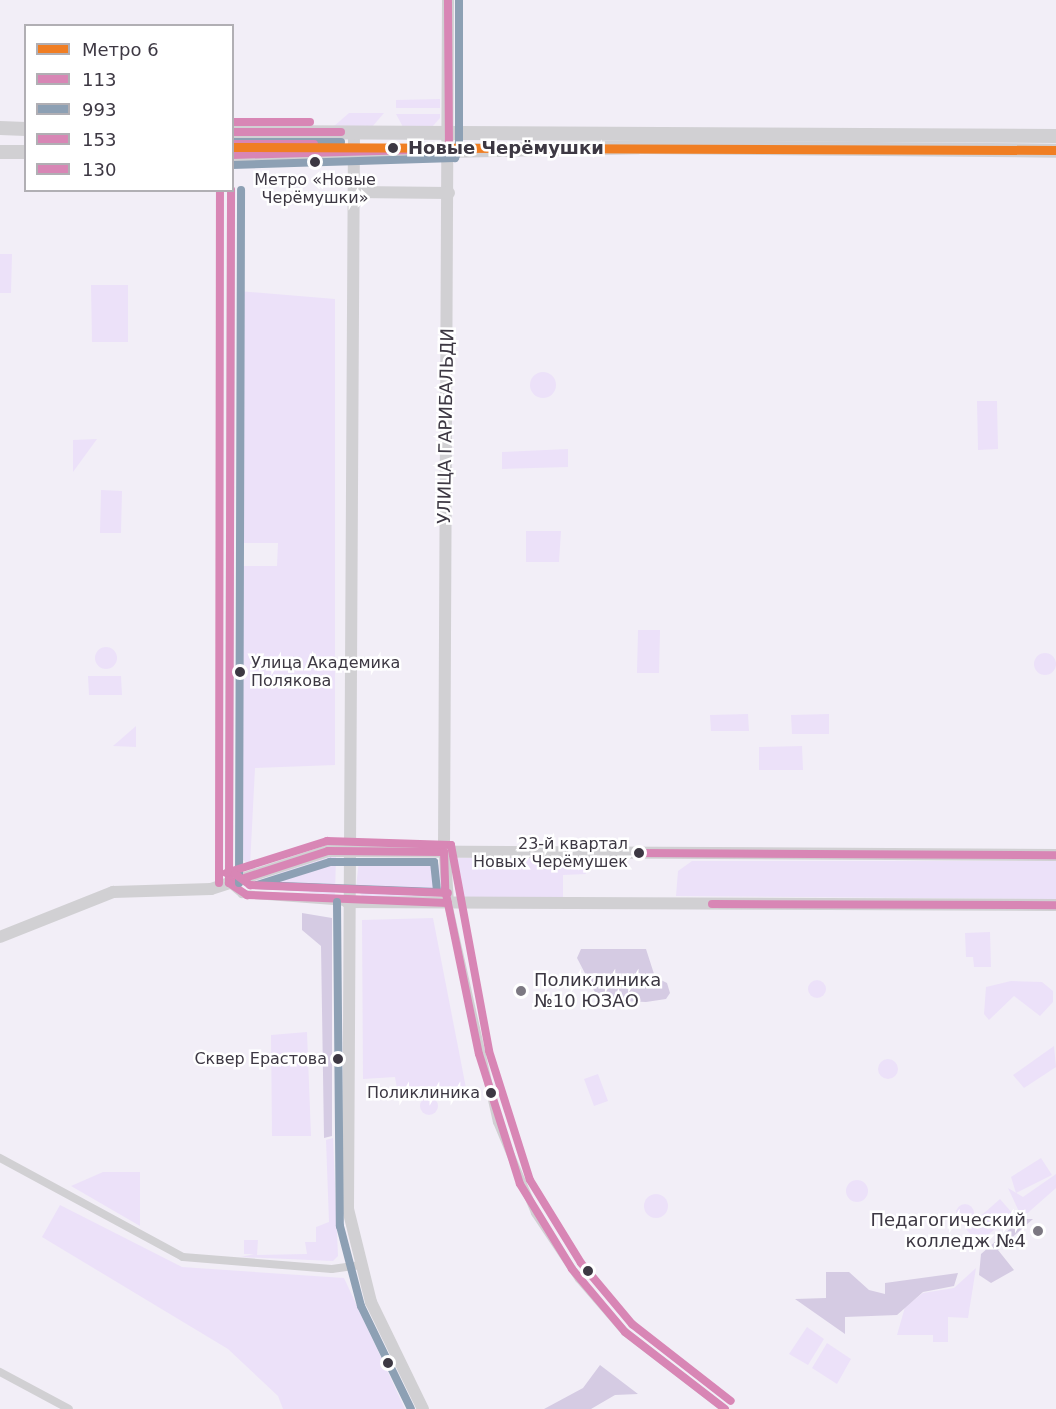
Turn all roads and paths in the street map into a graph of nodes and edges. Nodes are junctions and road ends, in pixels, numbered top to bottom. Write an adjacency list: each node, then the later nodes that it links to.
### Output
1 (448, 0): 6 (street, УЛИЦА ГАРИБАЛЬДИ)
2 (0, 129): 3 (main road)
3 (24, 129)
4 (234, 132): 5 (main road)
5 (354, 132): 6 (main road); 12 (street)
6 (449, 133): 7 (main road); 8 (street, УЛИЦА ГАРИБАЛЬДИ)
7 (1056, 136)
8 (449, 149): 9 (main road); 12 (main road); 16 (street, УЛИЦА ГАРИБАЛЬДИ)
9 (1056, 151)
10 (0, 152): 11 (main road)
11 (24, 152)
12 (354, 153): 13 (main road); 15 (street)
13 (234, 155)
14 (231, 192): 20 (street)
15 (355, 192): 16 (street); 17 (street)
16 (449, 193): 18 (street, УЛИЦА ГАРИБАЛЬДИ)
17 (347, 851): 18 (street); 20 (street); 21 (street)
18 (444, 852): 19 (street); 22 (street, УЛИЦА ГАРИБАЛЬДИ)
19 (1056, 855)
20 (229, 883): 21 (street); 24 (street)
21 (347, 902): 22 (street); 26 (street)
22 (448, 903): 23 (street); 30 (street)
23 (1056, 905)
24 (0, 937)
25 (0, 1158): 26 (street)
26 (359, 1265): 29 (street)
27 (0, 1372): 28 (street)
28 (69, 1409)
29 (423, 1409)
30 (725, 1409)

